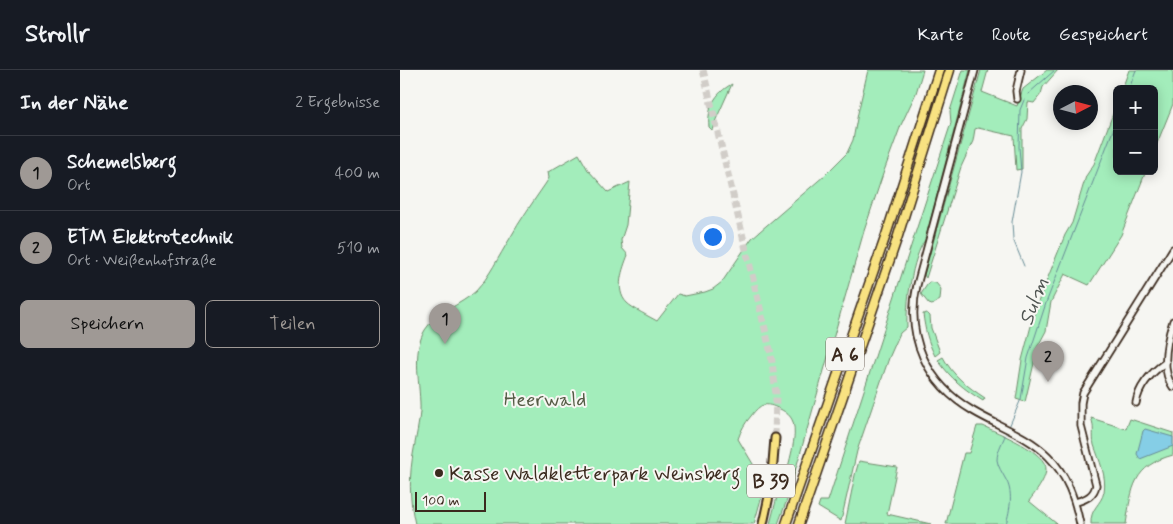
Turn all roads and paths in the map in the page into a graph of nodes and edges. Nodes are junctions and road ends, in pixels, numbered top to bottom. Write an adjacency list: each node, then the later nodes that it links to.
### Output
1 (939, 70): 14 (highway, A 6)
2 (950, 70): 15 (highway, A 6)
3 (975, 70): 12 (street)
4 (1021, 70): 5 (street)
5 (1017, 99)
6 (1173, 249): 12 (street)
7 (1173, 320): 8 (street)
8 (1166, 362): 9 (street); 10 (street)
9 (1173, 387)
10 (1136, 403)
11 (775, 438): 13 (main road, B 39)
12 (1076, 502): 16 (street)
13 (764, 524)
14 (786, 524)
15 (799, 524)
16 (1080, 524)

